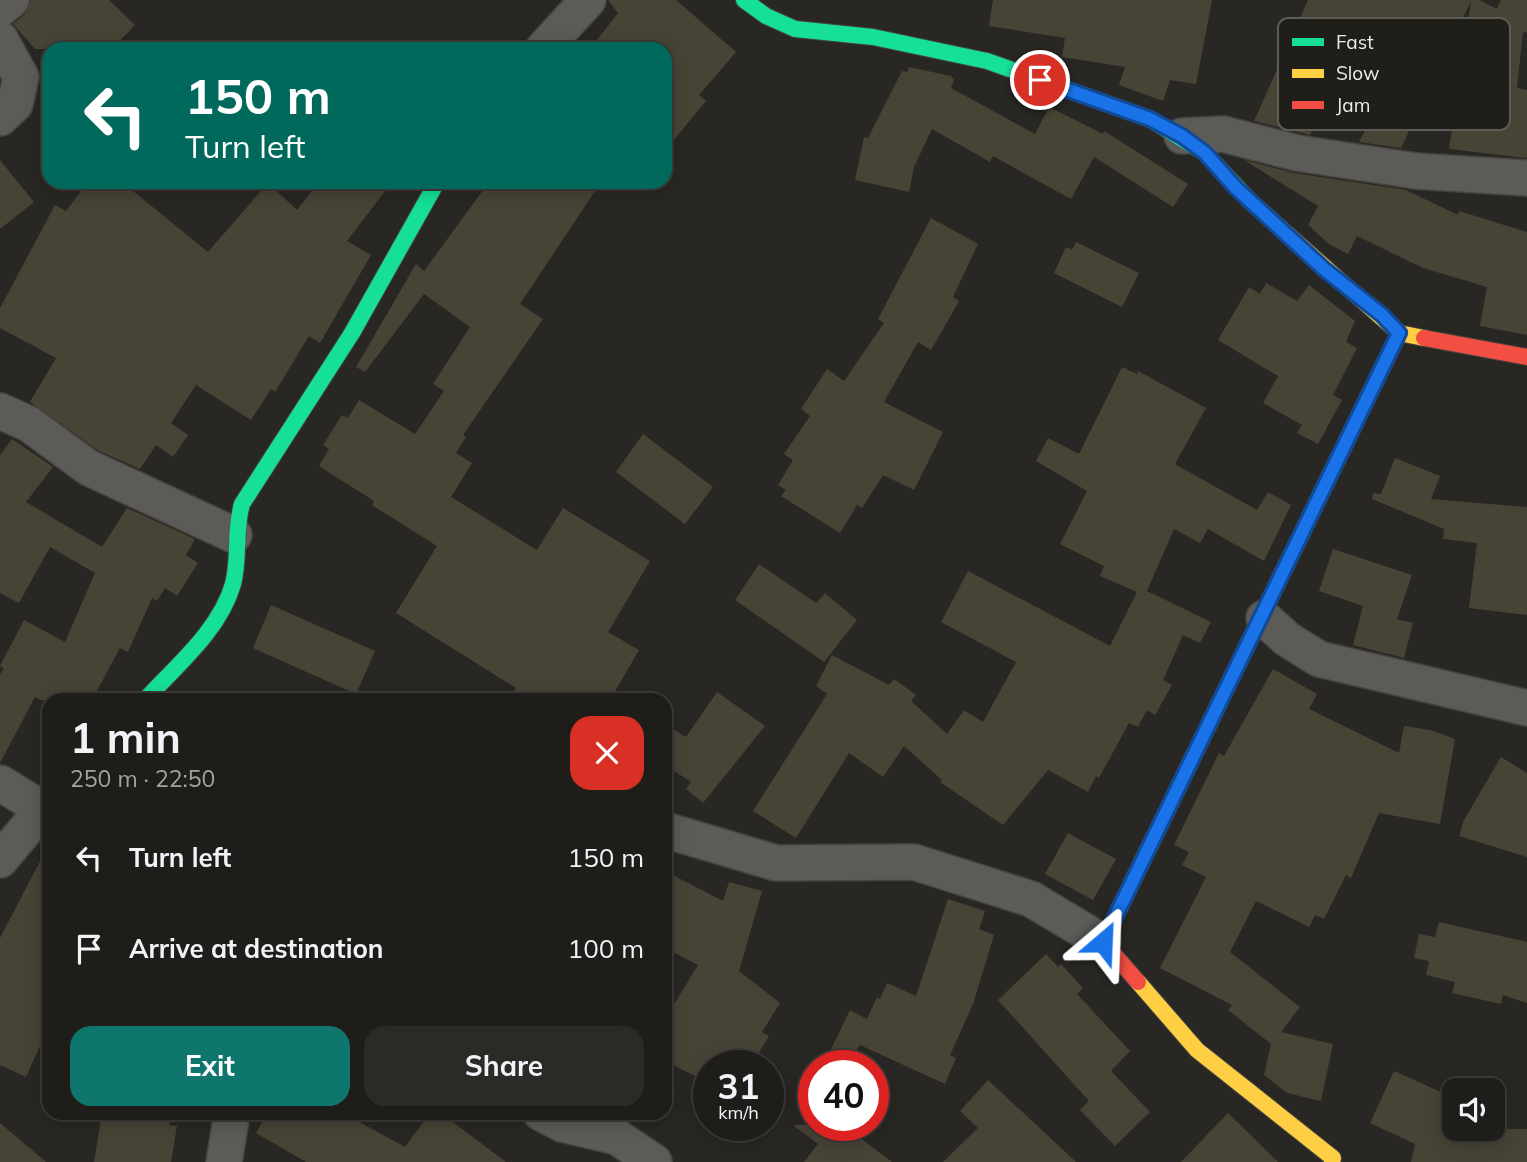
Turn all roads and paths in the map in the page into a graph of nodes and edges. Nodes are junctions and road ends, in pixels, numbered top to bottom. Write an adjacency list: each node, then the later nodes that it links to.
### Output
1 (11, 0): 4 (street)
2 (588, 0): 6 (street)
3 (744, 0): 8 (street)
4 (0, 9)
5 (0, 39): 7 (street)
6 (549, 42)
7 (0, 118)
8 (1182, 136): 9 (street); 11 (street)
9 (1527, 178)
10 (433, 189): 14 (street)
11 (1399, 333): 12 (street); 15 (street)
12 (1527, 357)
13 (0, 411): 14 (street)
14 (234, 535): 16 (street)
15 (1264, 618): 17 (street); 23 (street)
16 (151, 693)
17 (1527, 708)
18 (0, 783): 19 (street)
19 (42, 805)
20 (42, 814): 22 (street)
21 (672, 832): 23 (street)
22 (0, 860)
23 (1103, 942): 28 (street)
24 (231, 1120): 26 (street)
25 (554, 1120): 27 (street)
26 (224, 1162)
27 (654, 1162)
28 (1332, 1162)

